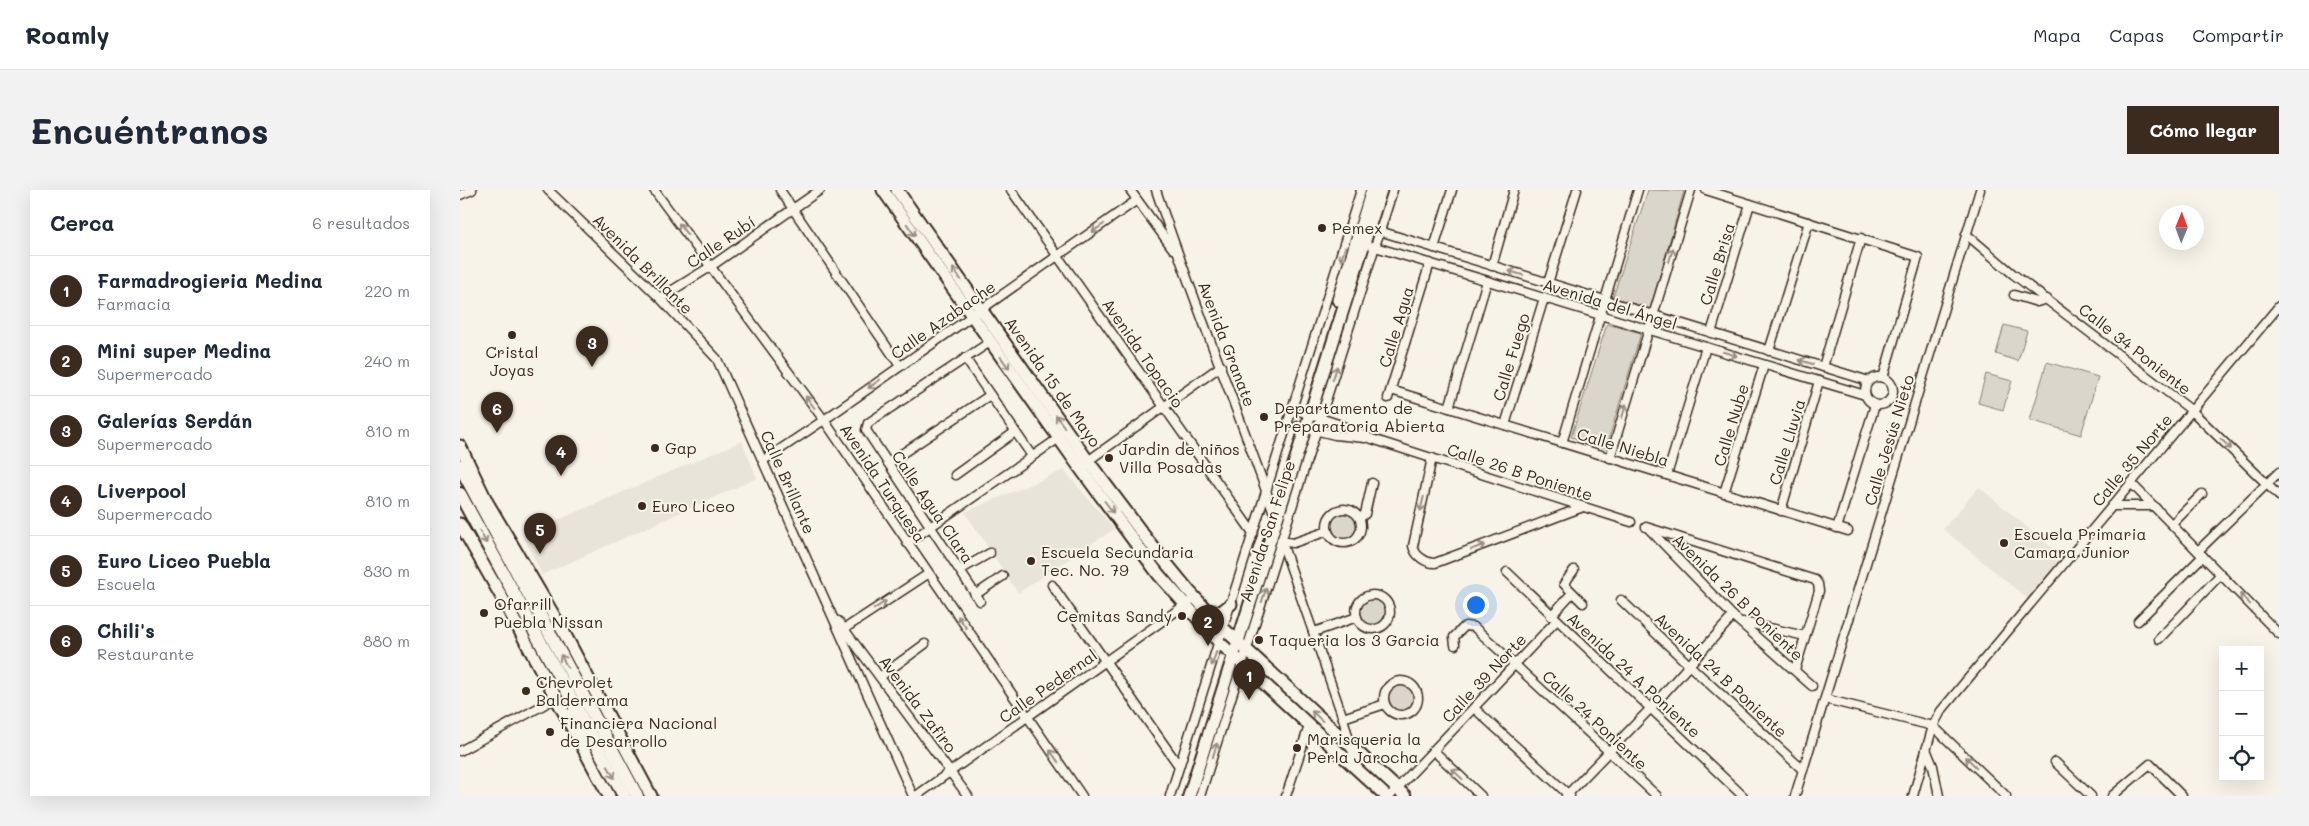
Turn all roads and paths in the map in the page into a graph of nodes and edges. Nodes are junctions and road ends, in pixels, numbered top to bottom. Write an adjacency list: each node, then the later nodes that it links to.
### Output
1 (472, 190): 22 (street)
2 (548, 190): 40 (street, Avenida Brillante)
3 (654, 190): 36 (street, Avenida Turquesa, one-way to 3)
4 (780, 190): 25 (street)
5 (820, 190): 25 (street, Calle Rubí)
6 (883, 190): 48 (main road, Avenida 15 de Mayo, one-way to 48)
7 (898, 190): 45 (main road, Avenida 15 de Mayo, one-way to 7)
8 (1011, 190): 33 (street, Avenida Topacio)
9 (1130, 190): 23 (street)
10 (1156, 190): 32 (street, Avenida Granate)
11 (1361, 190): 27 (street, Avenida San Felipe)
12 (1372, 190): 27 (main road, Avenida San Felipe)
13 (1381, 190): 27 (main road, Avenida San Felipe)
14 (1393, 190): 27 (street, Avenida San Felipe)
15 (1452, 190): 31 (street)
16 (1514, 190): 35 (street)
17 (1577, 190): 38 (street)
18 (1638, 190): 43 (street)
19 (1691, 190): 47 (street, one-way to 19)
20 (1706, 190): 24 (street)
21 (1980, 190): 28 (street, Calle Jesús Nieto)
22 (460, 195)
23 (1137, 200): 32 (street); 33 (street, Calle Azabache, one-way to 33)
24 (1750, 204): 26 (street); 50 (street, Calle Brisa)
25 (793, 209): 36 (street, Calle Rubí); 57 (street)
26 (1809, 222): 29 (street); 53 (street)
27 (1366, 227): 30 (main road, Avenida San Felipe); 30 (street, Avenida San Felipe); 31 (street, Avenida del Ángel)
28 (1966, 234): 42 (street, Calle 34 Poniente); 157 (street, Calle Jesús Nieto)
29 (1862, 238): 59 (street); 60 (street)
30 (1361, 242): 34 (street, Avenida del Ángel); 71 (main road, Avenida San Felipe); 71 (street, Avenida San Felipe, one-way to 30); 95 (street, Avenida San Felipe, one-way to 95)
31 (1434, 248): 35 (street, Avenida del Ángel)
32 (1178, 254): 58 (street, Avenida Granate)
33 (1058, 256): 45 (street, Calle Azabache); 68 (street, Avenida Topacio)
34 (1430, 263): 37 (street, Avenida del Ángel); 63 (street, Calle Agua)
35 (1492, 266): 38 (street, Avenida del Ángel, one-way to 35)
36 (710, 267): 40 (street, Calle Rubí); 72 (street, Avenida Turquesa, one-way to 36)
37 (1487, 281): 41 (street, Avenida del Ángel); 69 (street)
38 (1548, 283): 43 (street, Avenida del Ángel)
39 (2014, 295): 42 (street)
40 (660, 298): 55 (street, Avenida Brillante)
41 (1544, 298): 46 (street, Avenida del Ángel); 74 (street, Calle Fuego)
42 (2047, 299): 70 (street, Calle 34 Poniente)
43 (1605, 300): 46 (street); 47 (street, Avenida del Ángel)
44 (2279, 306): 70 (street, Calle 35 Norte)
45 (982, 310): 48 (street, Calle Azabache); 87 (main road, Avenida 15 de Mayo, one-way to 45)
46 (1600, 315): 49 (street, Avenida del Ángel); 80 (street)
47 (1653, 315): 49 (street); 50 (street, Avenida del Ángel)
48 (972, 317): 51 (main road, Avenida 15 de Mayo); 57 (street, Calle Azabache)
49 (1649, 330): 52 (street, Avenida del Ángel); 84 (street, one-way to 49)
50 (1711, 333): 53 (street, Avenida del Ángel)
51 (990, 342): 54 (street); 78 (main road, Avenida 15 de Mayo, one-way to 78)
52 (1706, 347): 56 (street, Avenida del Ángel, one-way to 56); 91 (street)
53 (1769, 350): 59 (street, Avenida del Ángel, one-way to 53)
54 (965, 358): 64 (street); 86 (street, Calle Agua Clara)
55 (717, 359): 85 (street, Calle Brillante)
56 (1764, 365): 61 (street, Avenida del Ángel); 96 (street, Calle Nube)
57 (900, 366): 72 (street, Calle Azabache, one-way to 72)
58 (1221, 366): 68 (street); 95 (street, Avenida Granate)
59 (1823, 367): 62 (street, Avenida del Ángel)
60 (1883, 378): 62 (street); 67 (street)
61 (1819, 381): 65 (street, Avenida del Ángel); 104 (street, Calle Lluvia)
62 (1869, 381): 65 (street)
63 (1391, 390): 66 (street, Calle Agua); 69 (street, Calle Niebla)
64 (990, 395): 76 (street); 86 (street)
65 (1865, 395): 67 (street)
66 (1388, 398)
67 (1875, 405): 112 (street)
68 (1164, 407): 87 (street); 115 (street, Avenida Topacio)
69 (1449, 408): 74 (street, Calle Niebla)
70 (2191, 410): 93 (street, Calle 35 Norte); 94 (street, Calle 34 Poniente, one-way to 94)
71 (1311, 415): 73 (street, Calle 26 B Poniente); 75 (main road, Avenida San Felipe); 75 (street, Avenida San Felipe)
72 (824, 420): 85 (street, Calle Azabache); 117 (street, Avenida Turquesa)
73 (1338, 424): 77 (street); 79 (street, Calle 26 B Poniente)
74 (1505, 425): 80 (street, Calle Niebla)
75 (1307, 428): 77 (street, Calle 26 B Poniente); 103 (main road, Avenida San Felipe); 107 (main road, Avenida San Felipe); 116 (street, Avenida San Felipe)
76 (1015, 432): 82 (street); 90 (street)
77 (1335, 435): 79 (street, Calle 26 B Poniente)
78 (1059, 438): 82 (street); 87 (main road, Avenida 15 de Mayo)
79 (1372, 439): 83 (street, Calle 26 B Poniente)
80 (1562, 443): 84 (street, Calle Niebla)
81 (460, 446): 155 (main road)
82 (1032, 456): 111 (street)
83 (1432, 458): 102 (street, Calle 26 B Poniente); 102 (street, one-way to 102)
84 (1610, 458): 91 (street, Calle Niebla)
85 (764, 460): 140 (street, Calle Brillante)
86 (888, 463): 111 (street, Calle Agua Clara)
87 (1084, 464): 129 (main road, Avenida 15 de Mayo); 133 (main road, Avenida 15 de Mayo, one-way to 133)
88 (460, 466): 155 (main road, one-way to 88)
89 (2279, 472): 94 (street)
90 (954, 475)
91 (1667, 475): 96 (street, Calle Niebla)
92 (1372, 483): 106 (street)
93 (2131, 483): 100 (street, Calle 35 Norte); 101 (street)
94 (2267, 484): 99 (street, Calle 34 Poniente); 119 (street)
95 (1267, 492): 103 (street, Avenida Granate); 115 (street, Avenida San Felipe)
96 (1724, 493): 104 (street, Calle Niebla)
97 (460, 494): 105 (main road)
98 (2202, 494): 110 (street)
99 (2279, 496)
100 (2112, 506): 101 (street); 165 (street, Calle 35 Norte)
101 (2154, 506): 110 (street)
102 (1583, 507): 108 (street, Calle 26 B Poniente)
103 (1272, 508): 107 (street, Avenida Granate); 144 (main road, Avenida San Felipe)
104 (1780, 510): 112 (street, Calle Niebla)
105 (472, 518): 109 (main road); 120 (main road, one-way to 120)
106 (1360, 518): 113 (street); 113 (street)
107 (1276, 520): 116 (street, Avenida Granate); 144 (main road, Avenida San Felipe)
108 (1631, 522)
109 (460, 524): 120 (main road)
110 (2172, 524): 119 (street)
111 (931, 526): 117 (street); 121 (street, Calle Agua Clara)
112 (1837, 528): 114 (street, Calle Niebla)
113 (1328, 531): 116 (street)
114 (1848, 531)
115 (1253, 533): 132 (street, Avenida San Felipe)
116 (1281, 541): 141 (street, Avenida Granate); 144 (street, Avenida San Felipe, one-way to 116)
117 (907, 543): 124 (street, Avenida Turquesa)
118 (990, 553): 121 (street)
119 (2200, 553): 125 (street); 138 (street)
120 (491, 565): 155 (main road); 156 (main road)
121 (960, 570): 126 (street, Calle Agua Clara)
122 (1574, 570): 128 (street)
123 (1507, 572): 137 (street, Avenida 24 A Poniente)
124 (928, 574): 140 (street, one-way to 124); 162 (street, Avenida Turquesa, one-way to 124)
125 (2221, 574): 142 (street, one-way to 125); 145 (street)
126 (1003, 576)
127 (1052, 585): 149 (street)
128 (1572, 593): 131 (street); 137 (street, Calle 39 Norte)
129 (1195, 597): 133 (street, Calle Pedernal); 134 (main road, Avenida 15 de Mayo)
130 (1621, 600): 151 (street, Avenida 24 B Poniente)
131 (1583, 603)
132 (1231, 604): 134 (main road); 144 (street, Avenida San Felipe)
133 (1185, 605): 148 (main road, Avenida 15 de Mayo); 149 (street, Calle Pedernal)
134 (1206, 610): 144 (main road, Avenida 15 de Mayo)
135 (1733, 616): 139 (street, Avenida 26 B Poniente); 143 (street, Avenida 26 B Poniente); 151 (street)
136 (1357, 617): 136 (street); 141 (street)
137 (1553, 619): 150 (street, Calle 39 Norte); 160 (street, Avenida 24 A Poniente)
138 (2138, 621)
139 (1742, 622): 143 (street); 152 (street, Avenida 26 B Poniente)
140 (842, 630): 153 (street, Avenida Zafiro); 183 (street, Calle Brillante)
141 (1314, 632): 163 (street, Avenida Granate)
142 (2279, 634)
143 (1805, 636): 152 (street)
144 (1235, 639): 148 (main road, Avenida San Felipe); 148 (street, Avenida San Felipe); 167 (main road, Avenida 15 de Mayo, one-way to 144)
145 (2159, 639)
146 (925, 644): 153 (street)
147 (1455, 645): 150 (street, Calle 24 Poniente)
148 (1231, 652): 164 (main road, Avenida 15 de Mayo); 173 (street, Avenida San Felipe, one-way to 173); 187 (main road, Avenida San Felipe); 188 (main road, Avenida San Felipe); 189 (street, Avenida San Felipe, one-way to 148)
149 (1106, 662): 162 (street, Calle Pedernal); 173 (street)
150 (1514, 664): 159 (street, Calle 39 Norte); 169 (street, Calle 24 Poniente)
151 (1689, 666): 160 (street); 175 (street, Avenida 24 B Poniente)
152 (1795, 670): 154 (street, Avenida 26 B Poniente)
153 (881, 676): 176 (street, Avenida Zafiro)
154 (1812, 686)
155 (583, 695): 161 (main road); 166 (main road); 181 (main road); 182 (main road)
156 (556, 698): 166 (main road); 170 (street)
157 (1824, 699): 165 (street); 175 (street, Calle Jesús Nieto)
158 (1385, 704): 158 (street); 163 (street)
159 (1474, 708): 171 (street, Calle 39 Norte); 178 (street)
160 (1650, 709): 169 (street); 193 (street, Avenida 24 A Poniente)
161 (582, 717): 166 (main road); 180 (main road, one-way to 180)
162 (1027, 717): 176 (street, Calle Pedernal); 185 (street, Avenida Turquesa, one-way to 162)
163 (1343, 718): 167 (street, Avenida Granate)
164 (1310, 726): 174 (main road, Avenida 15 de Mayo); 190 (street)
165 (1932, 726): 168 (street, Calle 35 Norte); 197 (street, one-way to 165)
166 (578, 738): 179 (main road)
167 (1353, 749): 174 (street, Avenida Granate); 177 (main road, Avenida 15 de Mayo)
168 (1926, 749): 195 (street, Calle 35 Norte); 196 (street)
169 (1609, 750): 178 (street); 192 (street, Calle 24 Poniente)
170 (460, 751)
171 (1434, 751): 177 (street, Calle 39 Norte); 191 (street, one-way to 171)
172 (2055, 762): 198 (street)
173 (1180, 766): 186 (street, Avenida San Felipe)
174 (1357, 768): 177 (main road, Avenida 15 de Mayo)
175 (1803, 770): 194 (street, Calle Jesús Nieto)
176 (951, 771): 183 (street, Calle Pedernal); 184 (street, Avenida Zafiro)
177 (1395, 794)
178 (1568, 795)
179 (609, 796)
180 (624, 796)
181 (637, 796)
182 (651, 796)
183 (915, 796)
184 (968, 796)
185 (1082, 796)
186 (1170, 796)
187 (1181, 796)
188 (1189, 796)
189 (1200, 796)
190 (1286, 796)
191 (1481, 796)
192 (1657, 796)
193 (1743, 796)
194 (1795, 796)
195 (1913, 796)
196 (1939, 796)
197 (2006, 796)
198 (2091, 796)
199 (2112, 796): 200 (street)
200 (2182, 796)

